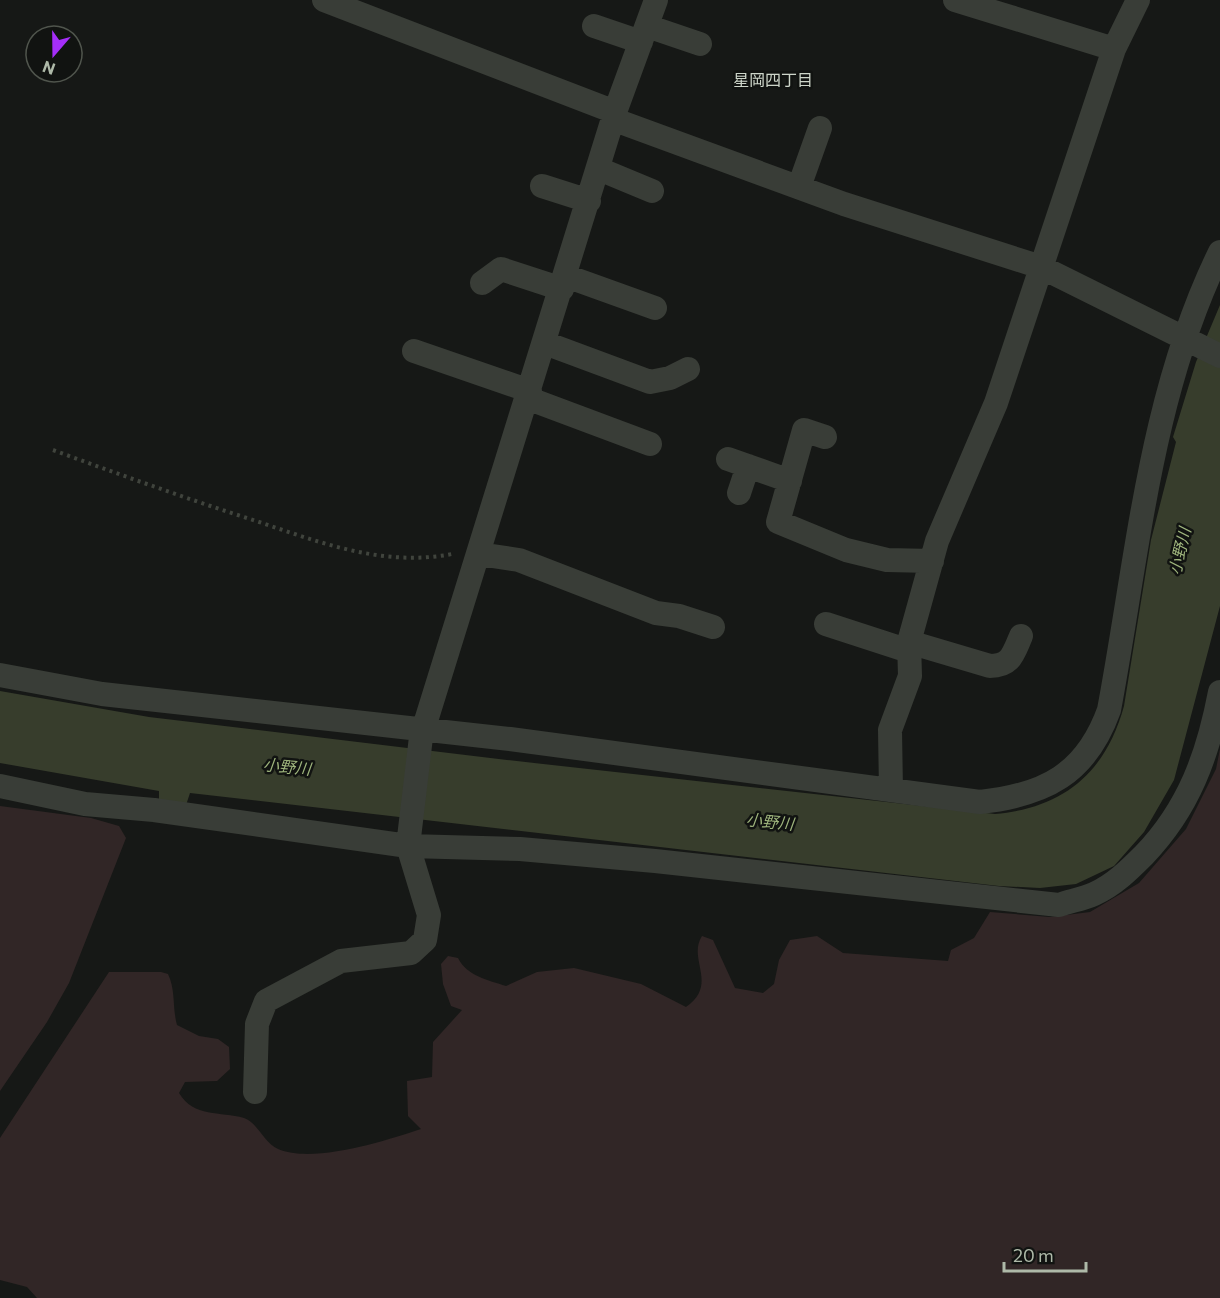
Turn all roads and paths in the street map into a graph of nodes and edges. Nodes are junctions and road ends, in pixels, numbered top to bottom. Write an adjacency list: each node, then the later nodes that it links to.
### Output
1 (324, 0): 9 (street)
2 (656, 0): 6 (street)
3 (955, 0): 8 (street)
4 (1138, 0): 8 (street)
5 (594, 26): 6 (street)
6 (644, 34): 7 (street); 9 (street)
7 (700, 44)
8 (1114, 49): 17 (street)
9 (615, 116): 11 (street); 13 (street)
10 (820, 128): 13 (street)
11 (599, 169): 14 (street); 15 (street)
12 (542, 186): 15 (street)
13 (799, 187): 17 (street)
14 (652, 190)
15 (589, 201): 18 (street)
16 (1220, 252): 21 (street)
17 (1041, 267): 21 (street); 33 (street)
18 (564, 282): 19 (street); 20 (street); 22 (street)
19 (482, 283)
20 (655, 308)
21 (1190, 341): 24 (street); 42 (street)
22 (545, 343): 25 (street); 26 (street)
23 (414, 351): 26 (street)
24 (1220, 356)
25 (688, 369)
26 (529, 395): 28 (street); 32 (street)
27 (825, 437): 30 (street)
28 (650, 444)
29 (53, 450): 32 (path)
30 (790, 480): 31 (street); 33 (street)
31 (739, 493)
32 (479, 554): 35 (street); 40 (street)
33 (932, 561): 37 (street)
34 (826, 624): 37 (street)
35 (713, 627)
36 (1021, 636): 37 (street)
37 (909, 647): 42 (street)
38 (0, 675): 40 (street)
39 (1220, 692): 43 (street)
40 (422, 733): 42 (street); 43 (street)
41 (0, 786): 43 (street)
42 (891, 790)
43 (409, 839): 44 (street)
44 (255, 1092)

